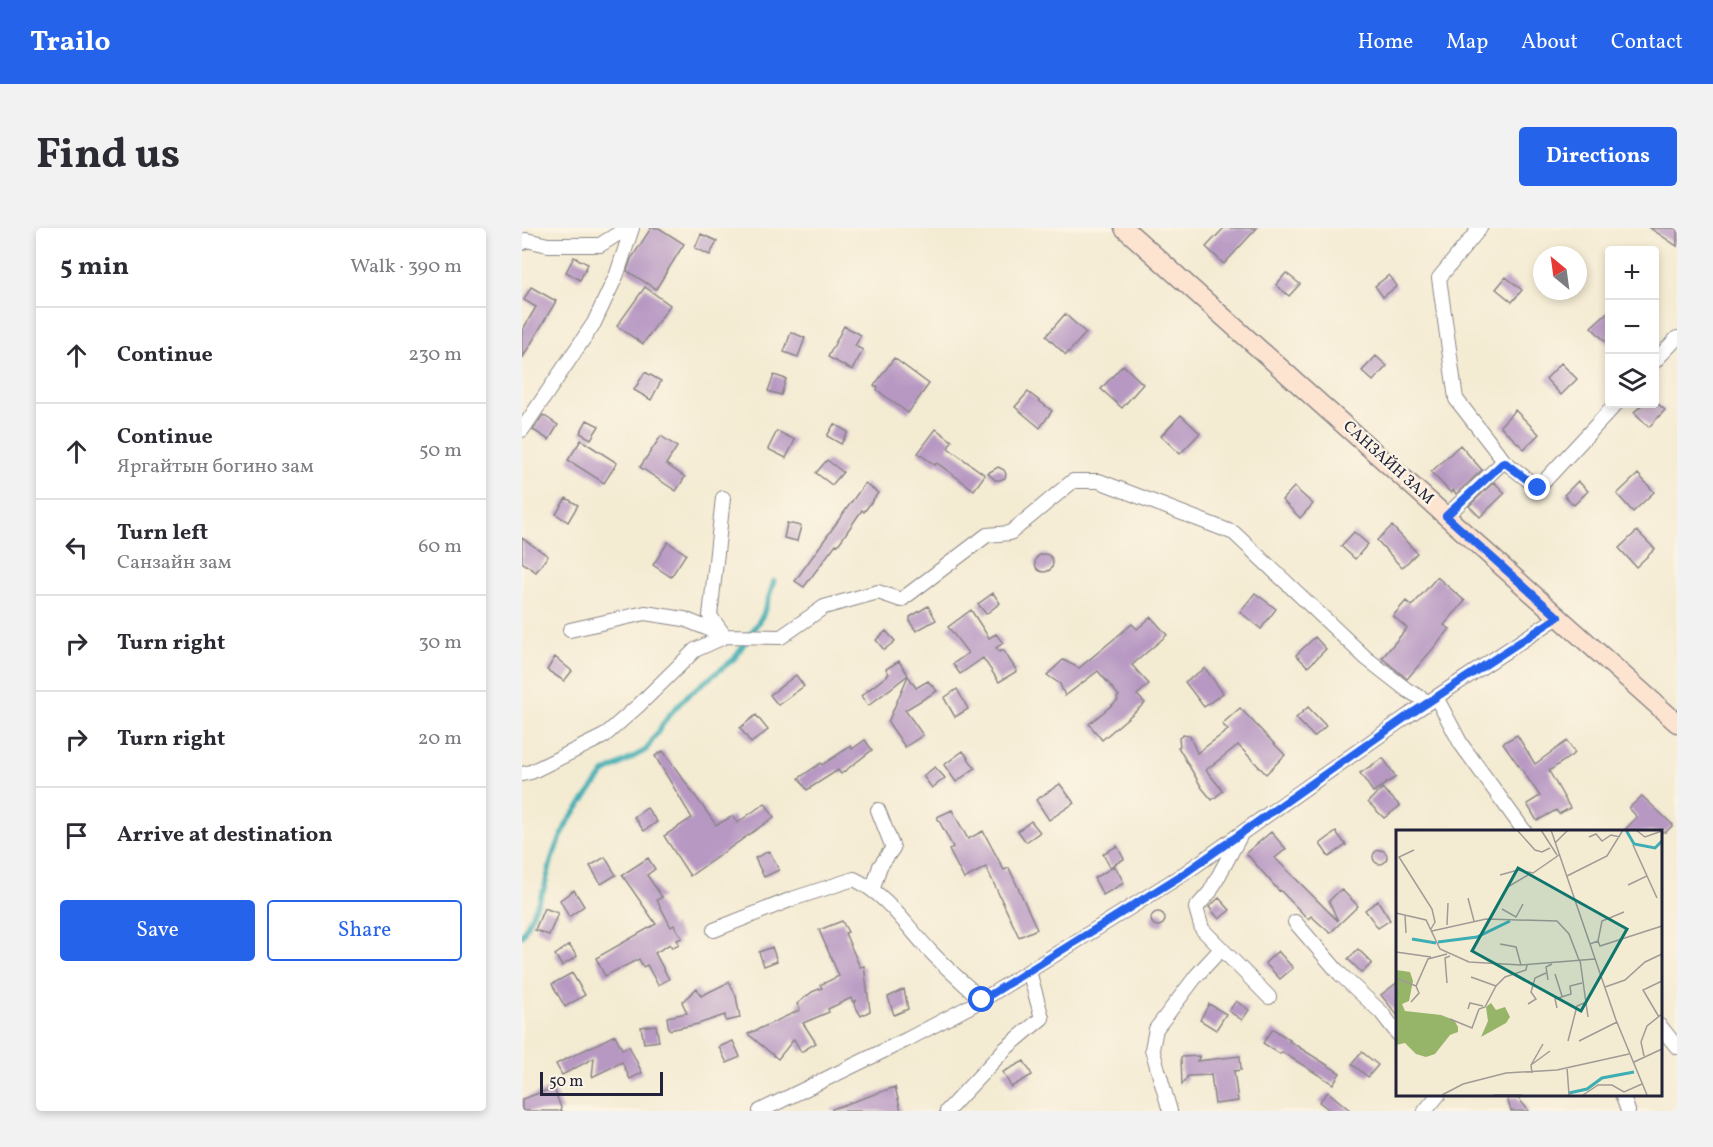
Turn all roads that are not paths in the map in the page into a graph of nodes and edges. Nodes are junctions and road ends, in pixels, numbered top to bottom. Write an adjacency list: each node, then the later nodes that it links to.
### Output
1 (627, 228): 5 (street)
2 (632, 228): 9 (street)
3 (1124, 228): 12 (main road, САНЗАЙН ЗАМ)
4 (1480, 228): 10 (street)
5 (522, 243)
6 (1677, 338): 7 (street)
7 (1659, 357)
8 (1612, 408): 10 (street)
9 (522, 430)
10 (1504, 462): 12 (street)
11 (723, 498): 15 (street)
12 (1446, 516): 13 (main road, САНЗАЙН ЗАМ)
13 (1558, 617): 16 (street); 17 (main road, САНЗАЙН ЗАМ)
14 (570, 630): 15 (street)
15 (726, 636): 16 (street); 18 (street)
16 (1432, 700): 20 (street); 21 (street)
17 (1677, 723)
18 (522, 774)
19 (878, 810): 22 (street)
20 (1524, 830)
21 (1242, 833): 25 (street); 26 (street)
22 (873, 888): 24 (street); 28 (street)
23 (1295, 922): 30 (street)
24 (714, 930)
25 (1221, 950): 27 (street); 36 (street)
26 (1029, 971): 28 (street); 35 (street)
27 (1269, 997)
28 (982, 1000): 34 (street)
29 (1662, 1027): 31 (street)
30 (1396, 1031)
31 (1677, 1047)
32 (1438, 1096): 37 (street)
33 (1622, 1096): 38 (street)
34 (760, 1111)
35 (947, 1111)
36 (1170, 1111)
37 (1425, 1111)
38 (1628, 1111)

